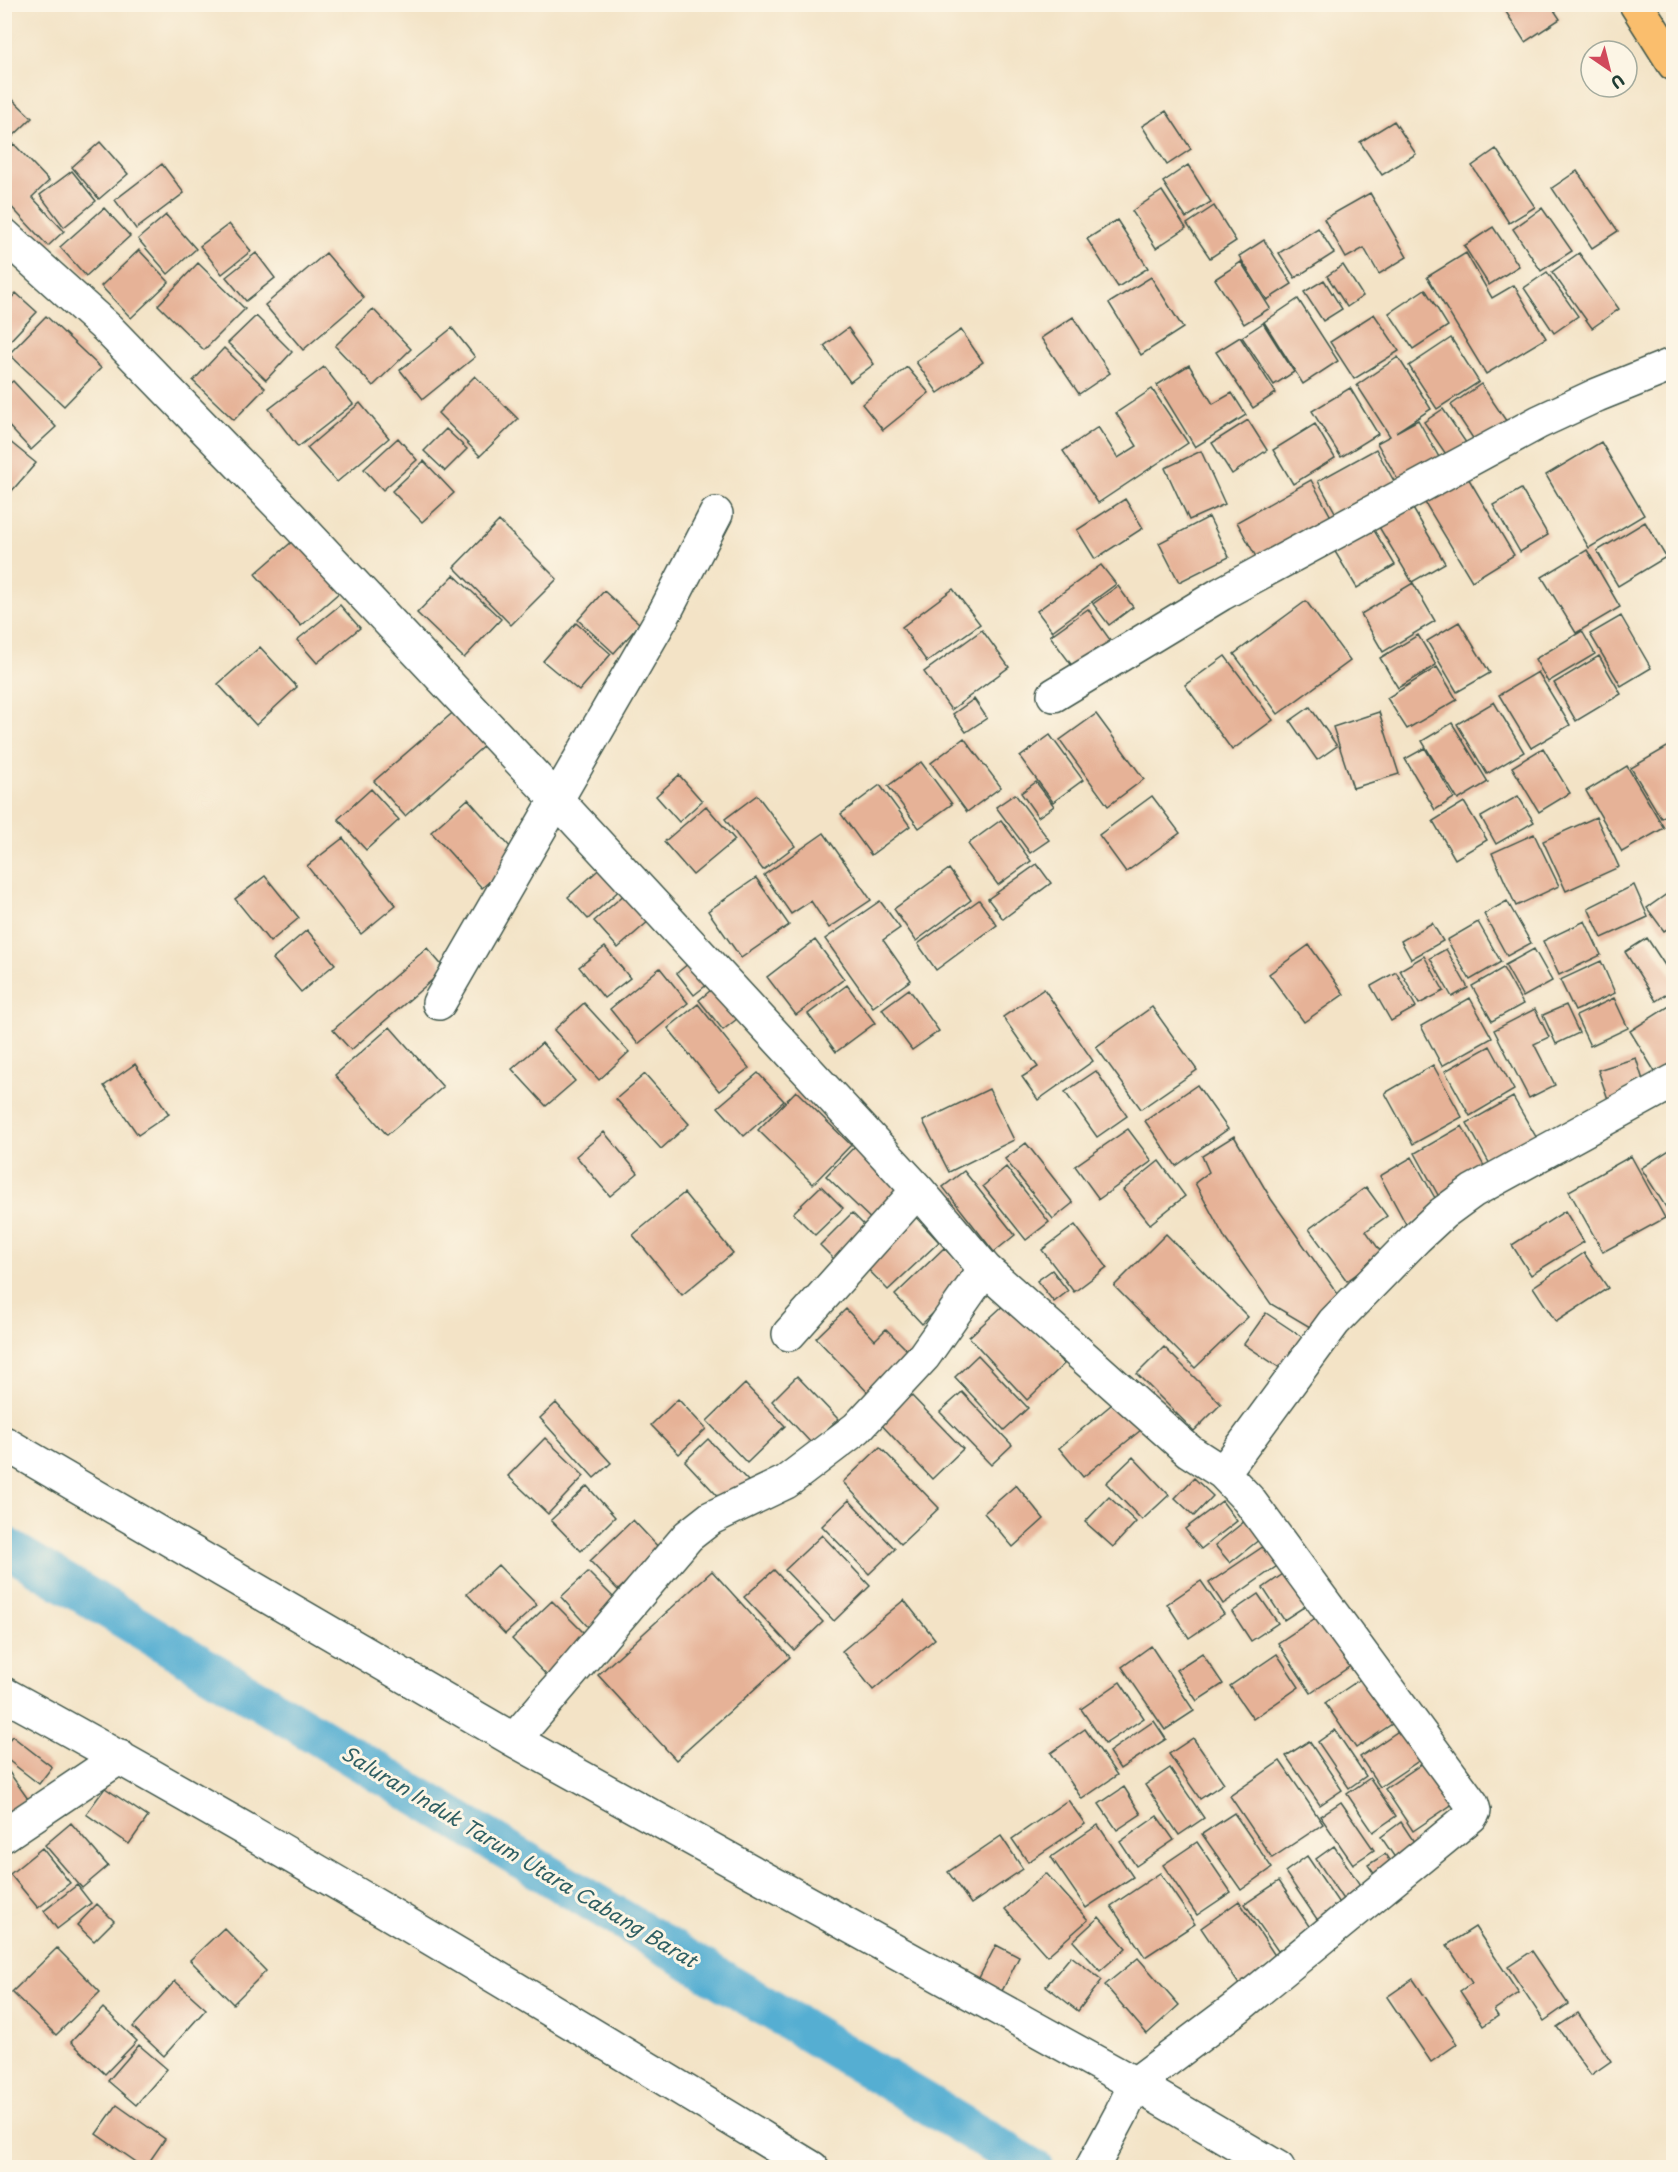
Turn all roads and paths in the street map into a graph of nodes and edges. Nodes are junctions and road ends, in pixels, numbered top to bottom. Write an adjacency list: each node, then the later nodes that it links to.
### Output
1 (1636, 4): 2 (main road)
2 (1674, 64)
3 (4, 235): 7 (street)
4 (1674, 364): 6 (street)
5 (716, 514): 7 (street)
6 (1054, 695)
7 (556, 799): 8 (street); 10 (street)
8 (440, 1003)
9 (1674, 1081): 14 (street)
10 (918, 1190): 11 (street); 12 (street)
11 (986, 1269): 14 (street); 16 (street)
12 (789, 1334)
13 (4, 1443): 16 (street)
14 (1223, 1473): 19 (street)
15 (4, 1694): 17 (street)
16 (514, 1740): 19 (street)
17 (120, 1757): 18 (street); 20 (street)
18 (4, 1835)
19 (1135, 2084): 21 (street); 22 (street)
20 (812, 2168)
21 (1092, 2168)
22 (1278, 2168)

